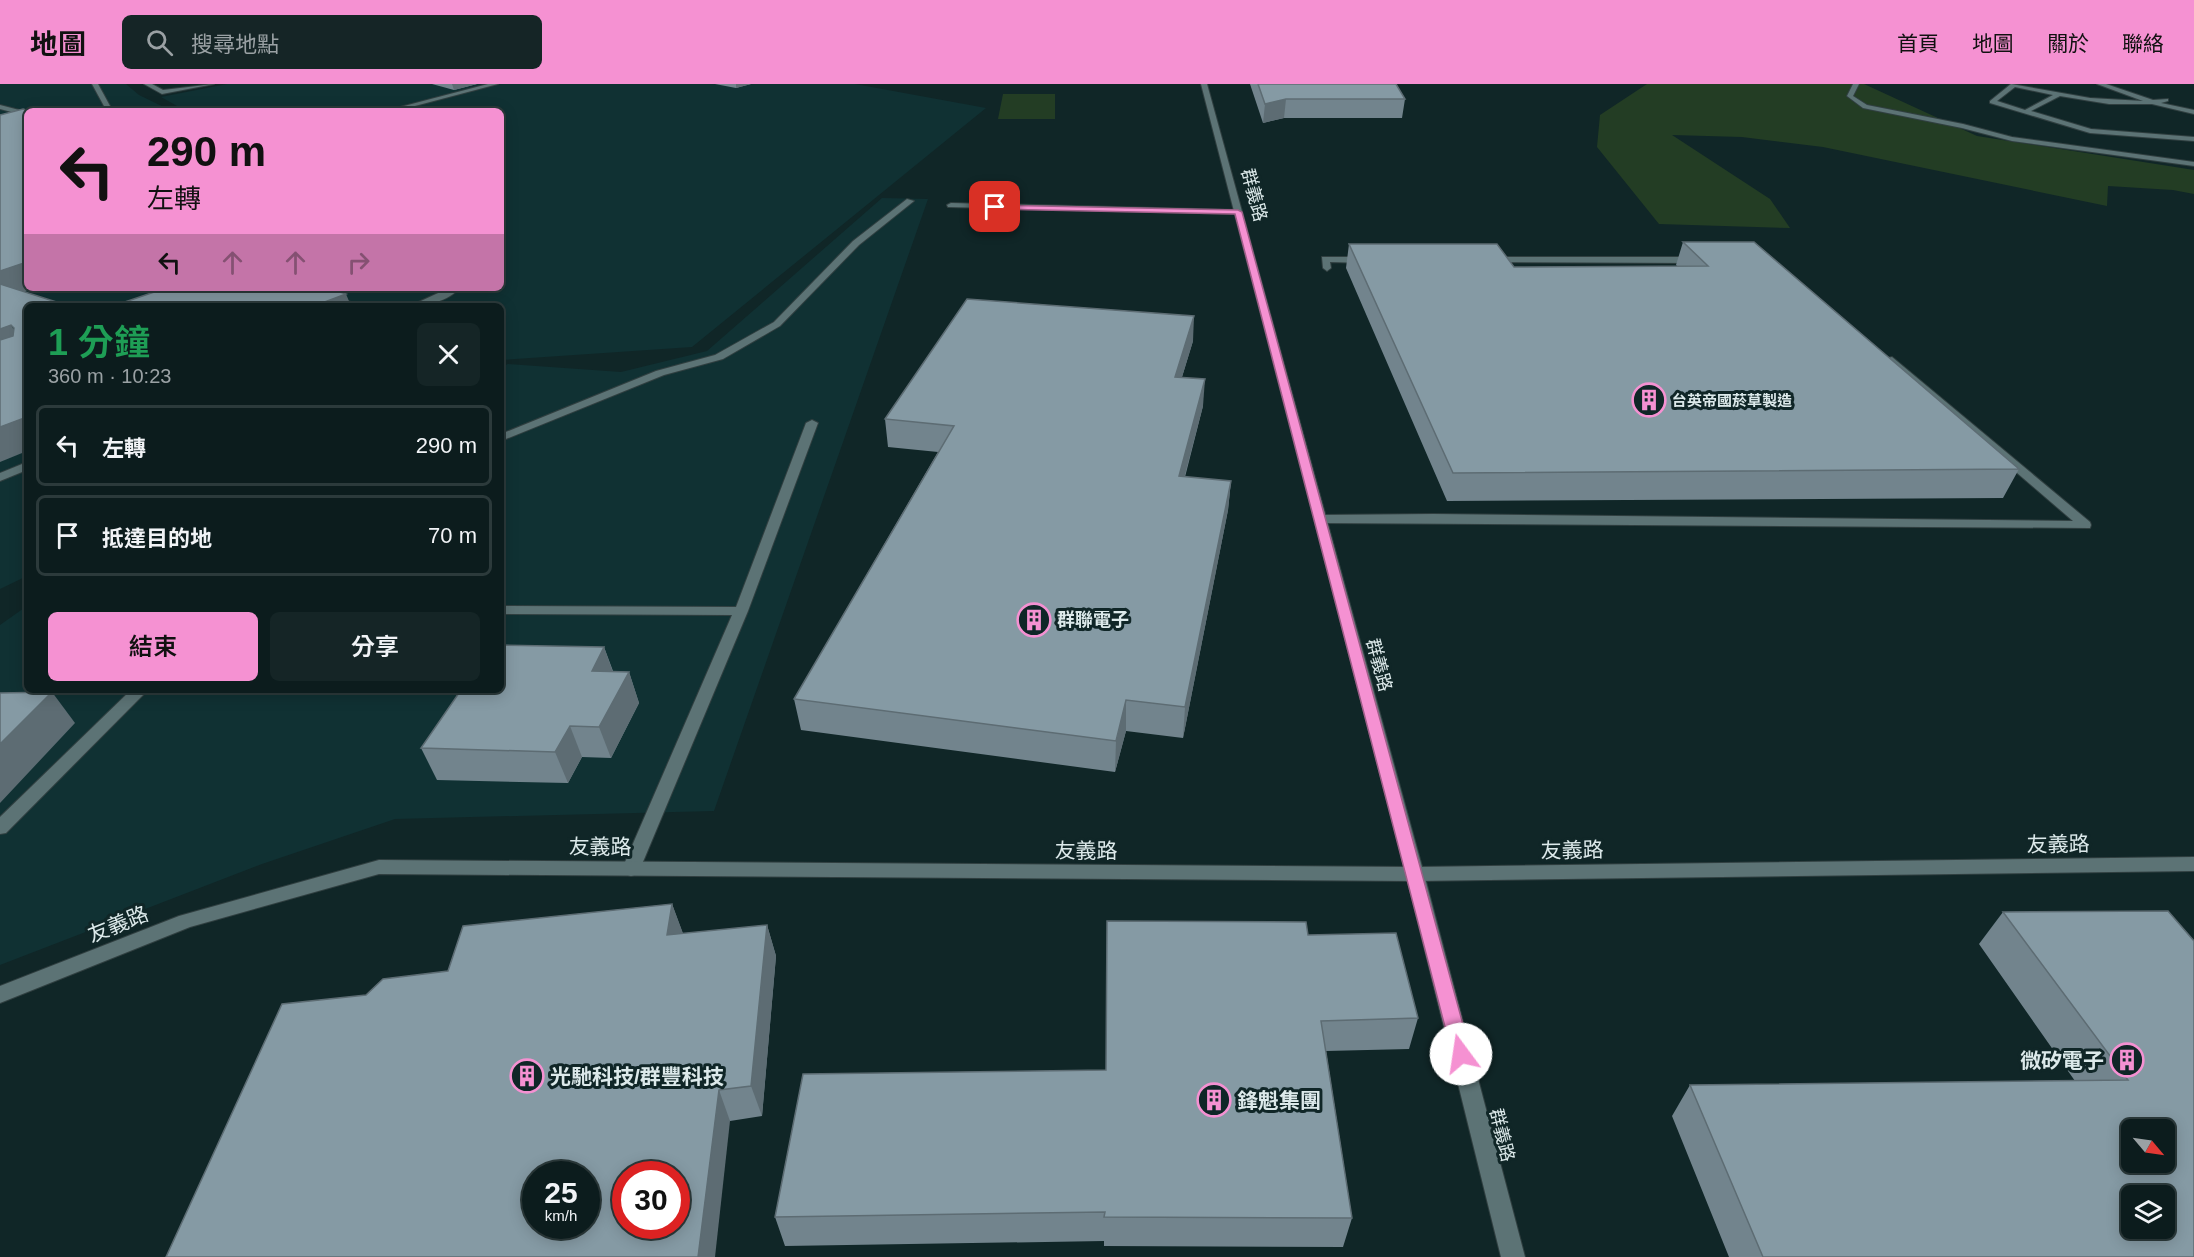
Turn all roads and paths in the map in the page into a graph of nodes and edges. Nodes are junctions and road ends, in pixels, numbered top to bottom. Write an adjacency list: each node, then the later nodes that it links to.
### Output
1 (95, 84): 14 (street)
2 (147, 84): 3 (street)
3 (211, 84)
4 (495, 84): 15 (street)
5 (1204, 84): 23 (street, 群義路)
6 (1856, 84): 20 (street)
7 (2100, 84): 11 (street)
8 (2124, 84): 10 (street)
9 (2061, 93): 11 (street); 16 (street); 16 (street)
10 (2166, 100): 11 (street); 12 (street)
11 (2154, 102): 17 (street)
12 (2194, 106)
13 (0, 107): 18 (street)
14 (105, 108)
15 (400, 108)
16 (2025, 112): 19 (street)
17 (2194, 112)
18 (24, 113)
19 (2194, 139)
20 (2194, 164)
21 (909, 201): 34 (street)
22 (951, 205): 23 (street)
23 (1238, 212): 37 (street, 群義路)
24 (1384, 260): 27 (street)
25 (1479, 260): 26 (street)
26 (1715, 260)
27 (1327, 268)
28 (308, 291): 30 (street)
29 (452, 291): 31 (street)
30 (348, 303)
31 (422, 303)
32 (1881, 351): 37 (street)
33 (812, 423): 39 (street)
34 (504, 437)
35 (24, 467): 36 (street)
36 (0, 477)
37 (1320, 519): 44 (street, 群義路)
38 (504, 610): 39 (street)
39 (741, 610): 43 (street)
40 (137, 693): 41 (street)
41 (0, 828)
42 (2194, 864): 44 (street, 友義路)
43 (631, 869): 44 (street, 友義路); 45 (street, 友義路)
44 (1415, 874): 46 (street, 群義路)
45 (0, 995)
46 (1513, 1257)

